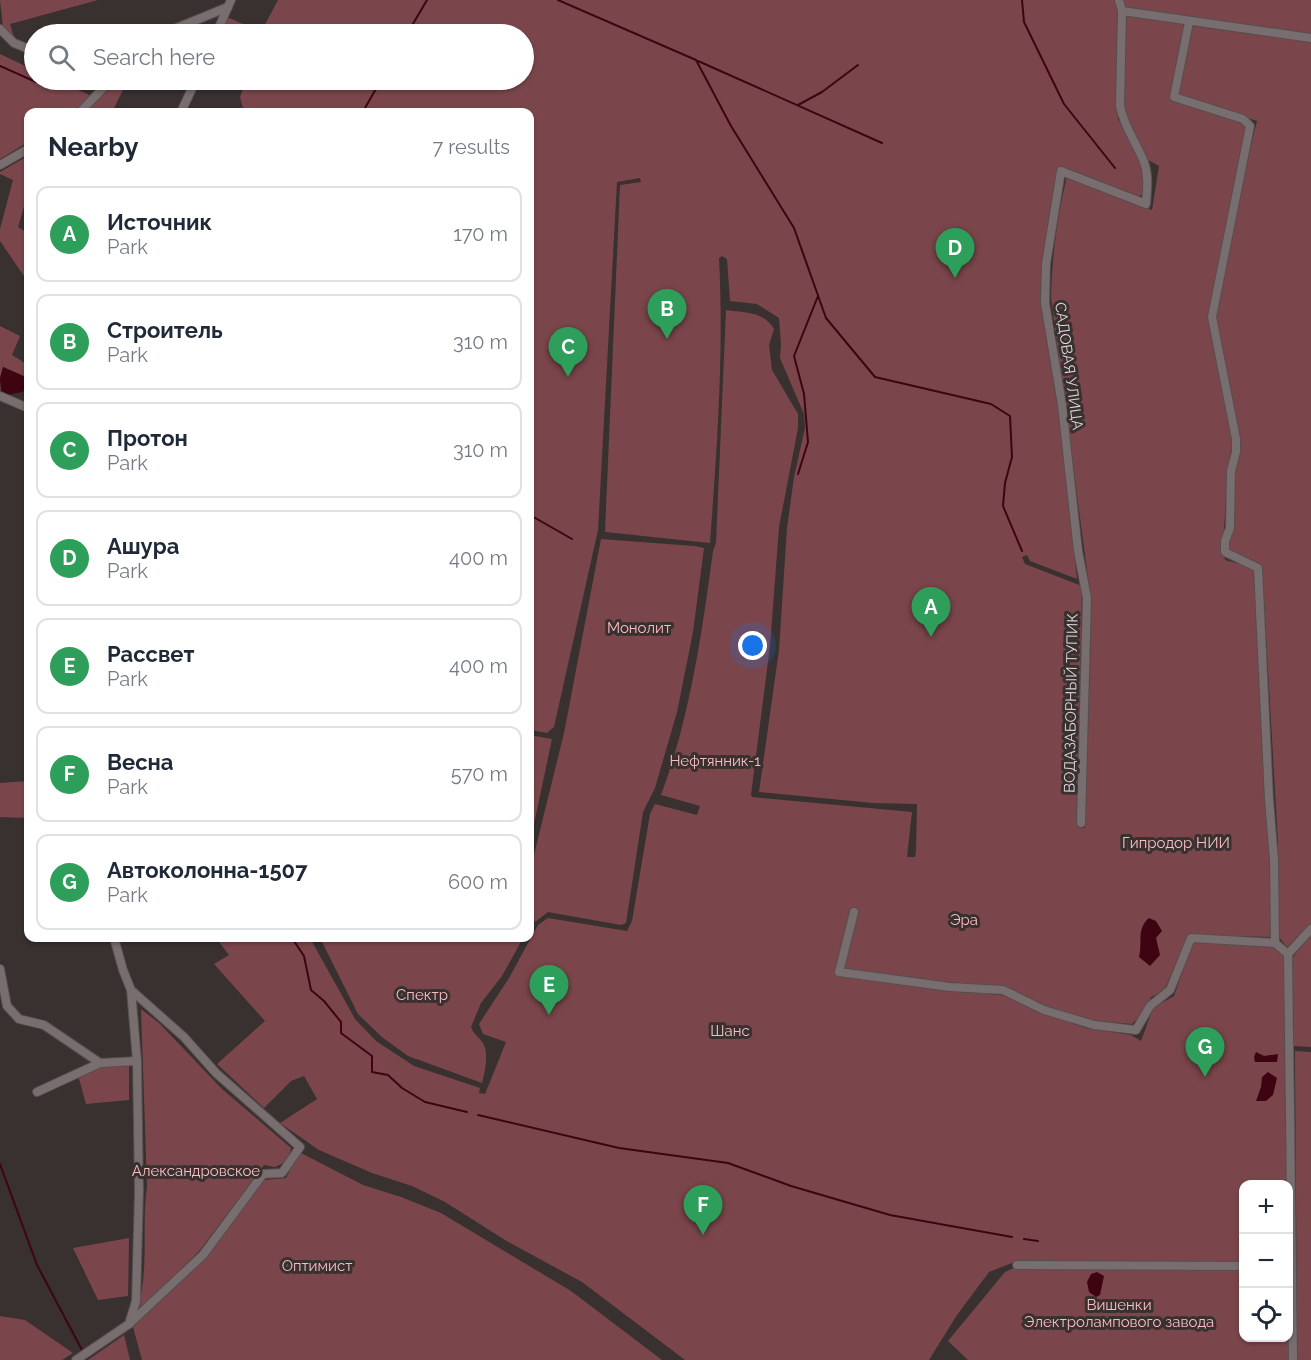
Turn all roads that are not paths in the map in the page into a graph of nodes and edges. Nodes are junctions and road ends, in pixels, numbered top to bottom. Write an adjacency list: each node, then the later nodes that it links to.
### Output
1 (1119, 0): 3 (street)
2 (230, 3): 5 (street); 6 (street)
3 (1122, 11): 4 (street); 18 (street, САДОВАЯ УЛИЦА)
4 (1190, 22): 8 (street); 23 (street)
5 (184, 24)
6 (221, 24)
7 (0, 28): 9 (street)
8 (1311, 38)
9 (24, 47)
10 (101, 90): 12 (street)
11 (191, 90): 13 (street)
12 (84, 108)
13 (183, 108)
14 (24, 151): 15 (street)
15 (0, 165)
16 (0, 396): 17 (street)
17 (24, 406)
18 (1084, 584): 19 (street, ВОДАЗАБОРНЫЙ ТУПИК)
19 (1081, 823)
20 (854, 912): 23 (street)
21 (1311, 929): 24 (street)
22 (115, 942): 26 (street)
23 (1275, 943): 24 (street)
24 (1288, 954): 30 (street)
25 (0, 969): 28 (street)
26 (131, 990): 27 (street); 34 (street)
27 (136, 1061): 28 (street); 34 (street)
28 (100, 1063): 29 (street)
29 (37, 1092)
30 (1291, 1234)
31 (1017, 1265): 32 (street)
32 (1239, 1266)
33 (1291, 1288): 36 (street)
34 (129, 1324): 35 (street)
35 (76, 1360)
36 (1293, 1360)

